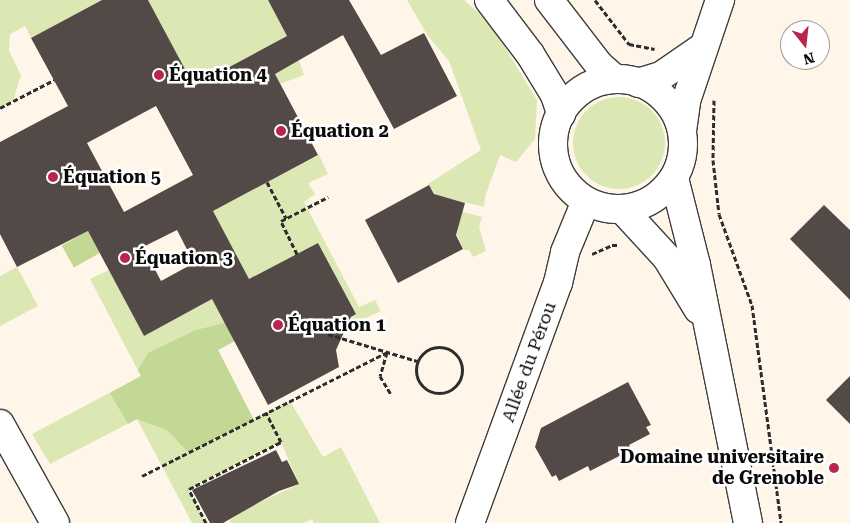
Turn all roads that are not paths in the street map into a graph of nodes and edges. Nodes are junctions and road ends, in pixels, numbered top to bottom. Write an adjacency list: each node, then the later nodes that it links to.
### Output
1 (489, 0): 6 (street)
2 (549, 0): 5 (street)
3 (720, 0): 4 (street)
4 (703, 48): 5 (street); 7 (street)
5 (627, 81): 6 (street); 7 (street)
6 (561, 114): 9 (street)
7 (682, 131): 8 (street)
8 (674, 178): 10 (street); 11 (street)
9 (586, 201): 10 (street); 14 (street, Allée du Pérou)
10 (622, 209): 11 (street)
11 (706, 321): 15 (street)
12 (0, 424): 13 (street)
13 (55, 523)
14 (470, 523)
15 (748, 523)

